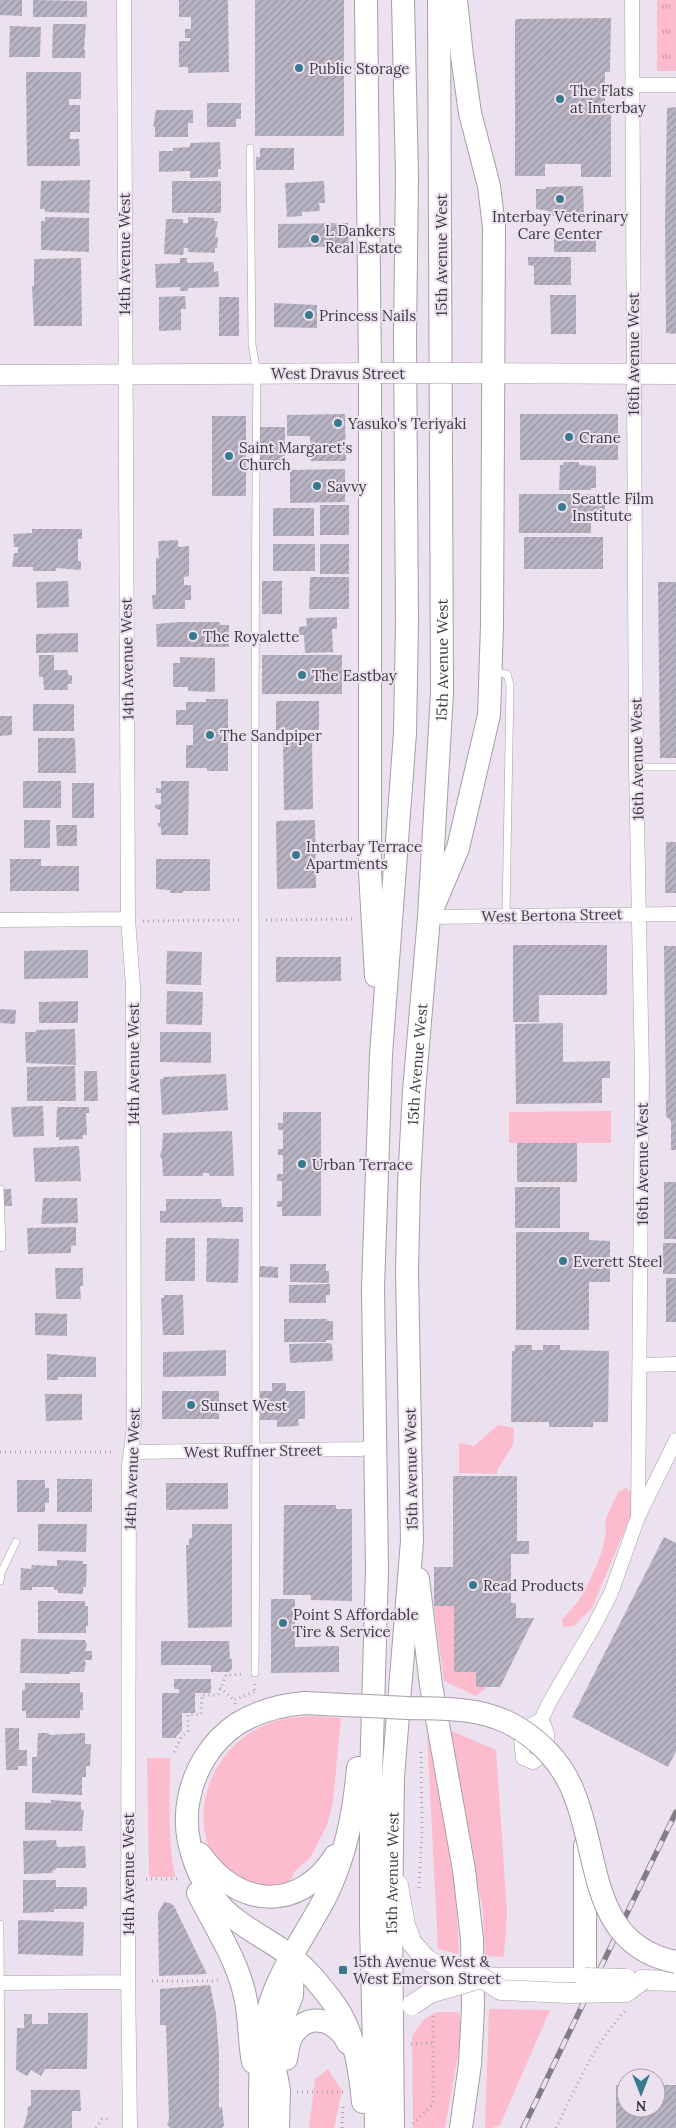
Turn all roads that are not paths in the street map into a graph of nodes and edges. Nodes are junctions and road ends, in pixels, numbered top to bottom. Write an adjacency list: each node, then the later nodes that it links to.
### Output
1 (124, 0): 16 (street, 14th Avenue West)
2 (366, 0): 10 (main road)
3 (403, 0): 26 (main road, 15th Avenue West)
4 (439, 0): 23 (main road, 15th Avenue West)
5 (456, 0): 11 (main road)
6 (632, 0): 7 (street, 16th Avenue West)
7 (632, 85): 8 (street); 13 (street, 16th Avenue West)
8 (676, 85)
9 (250, 148): 12 (lane)
10 (375, 373): 11 (main road, West Dravus Street, bridge); 12 (main road, West Dravus Street); 26 (main road)
11 (483, 373): 13 (main road, West Dravus Street); 17 (main road)
12 (257, 374): 16 (main road, West Dravus Street); 33 (lane)
13 (633, 374): 14 (main road, West Dravus Street); 18 (street, 16th Avenue West)
14 (676, 374)
15 (0, 375): 16 (main road, West Dravus Street)
16 (124, 375): 24 (street, 14th Avenue West)
17 (491, 672): 22 (lane); 23 (main road)
18 (636, 767): 19 (lane); 20 (street, 16th Avenue West)
19 (676, 767)
20 (639, 914): 21 (street, West Bertona Street); 22 (street, West Bertona Street); 30 (street, 16th Avenue West)
21 (676, 914)
22 (506, 915): 23 (street, West Bertona Street)
23 (429, 917): 36 (main road, 15th Avenue West)
24 (128, 919): 25 (street); 34 (street, 14th Avenue West)
25 (0, 920)
26 (382, 1055): 32 (main road, 15th Avenue West)
27 (0, 1189): 28 (lane)
28 (2, 1248)
29 (676, 1364): 30 (street)
30 (641, 1365): 35 (street, 16th Avenue West)
31 (676, 1440): 35 (street)
32 (375, 1446): 33 (street, West Ruffner Street); 39 (main road, 15th Avenue West)
33 (256, 1451): 34 (street, West Ruffner Street); 40 (lane)
34 (131, 1452): 53 (street, 14th Avenue West)
35 (638, 1518): 41 (street)
36 (412, 1541): 45 (main road, 15th Avenue West); 63 (main road)
37 (16, 1542): 38 (lane)
38 (0, 1580)
39 (375, 1611): 44 (main road); 58 (main road, 15th Avenue West)
40 (255, 1673)
41 (541, 1720)
42 (584, 1825): 43 (main road, bridge); 48 (main road, bridge); 50 (main road, bridge)
43 (188, 1831): 44 (main road); 47 (main road); 57 (main road)
44 (348, 1834): 47 (main road)
45 (391, 1838): 49 (main road, bridge); 56 (main road, 15th Avenue West)
46 (0, 1924): 54 (lane)
47 (292, 1957): 55 (main road); 57 (main road)
48 (676, 1962)
49 (482, 1978): 50 (main road); 51 (main road, bridge); 56 (main road, bridge)
50 (585, 1978): 51 (main road, bridge)
51 (642, 1980): 52 (main road)
52 (676, 1981)
53 (128, 1982): 54 (street); 60 (street, 14th Avenue West)
54 (0, 1983): 59 (lane)
55 (356, 2057): 57 (main road); 58 (main road)
56 (393, 2064): 58 (main road, 15th Avenue West)
57 (279, 2092): 61 (main road); 62 (main road)
58 (378, 2124)
59 (1, 2128)
60 (130, 2128)
61 (260, 2128)
62 (278, 2128)
63 (461, 2128)

